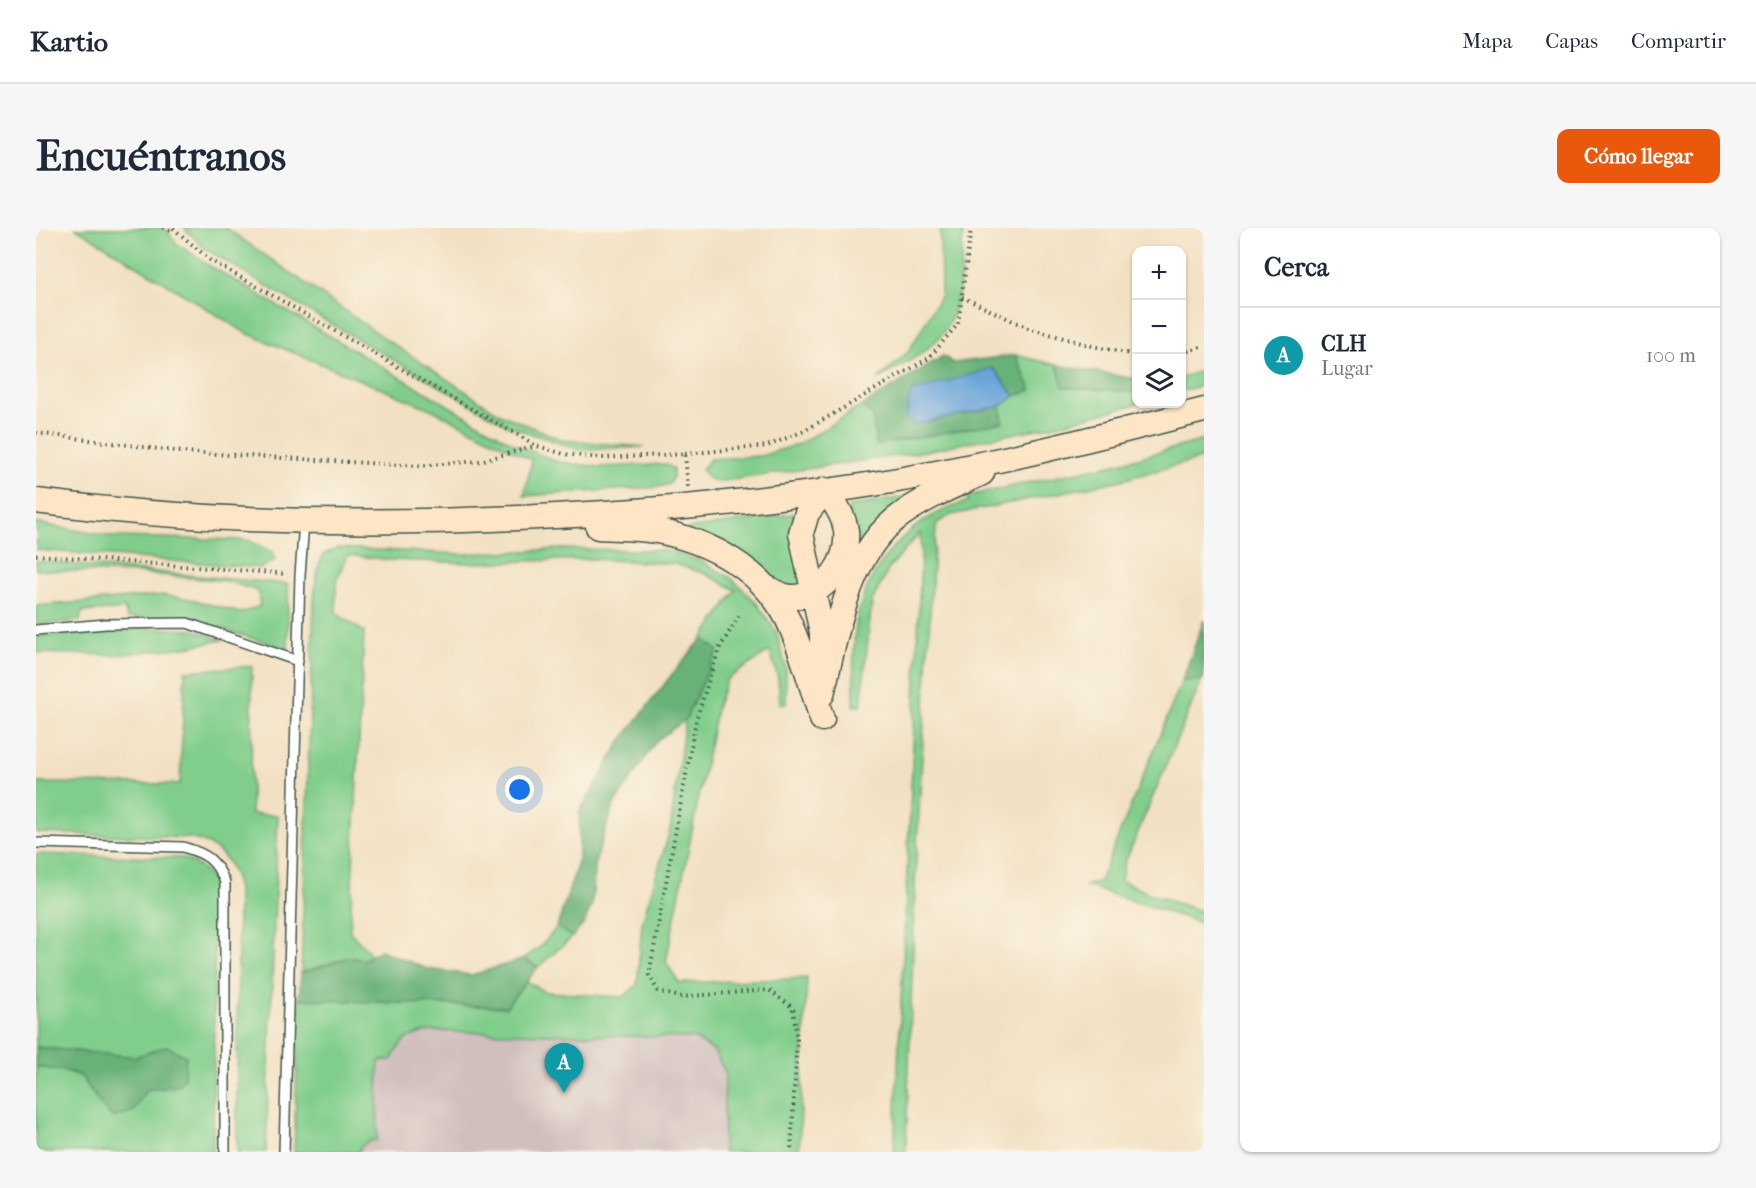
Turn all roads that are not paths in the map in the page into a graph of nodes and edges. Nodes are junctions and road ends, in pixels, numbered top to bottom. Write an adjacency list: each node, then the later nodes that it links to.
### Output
1 (1204, 410): 2 (street)
2 (1020, 456): 3 (street); 13 (street)
3 (825, 490): 5 (street); 7 (street); 9 (street)
4 (36, 501): 6 (street)
5 (496, 520): 6 (street); 8 (street)
6 (304, 522): 12 (lane)
7 (838, 570): 9 (street); 11 (street)
8 (764, 586): 9 (street); 13 (street)
9 (812, 591): 11 (street)
10 (36, 630): 12 (lane)
11 (822, 633): 13 (street)
12 (298, 661): 16 (lane)
13 (822, 694)
14 (36, 843): 15 (lane)
15 (225, 1152)
16 (284, 1152)

